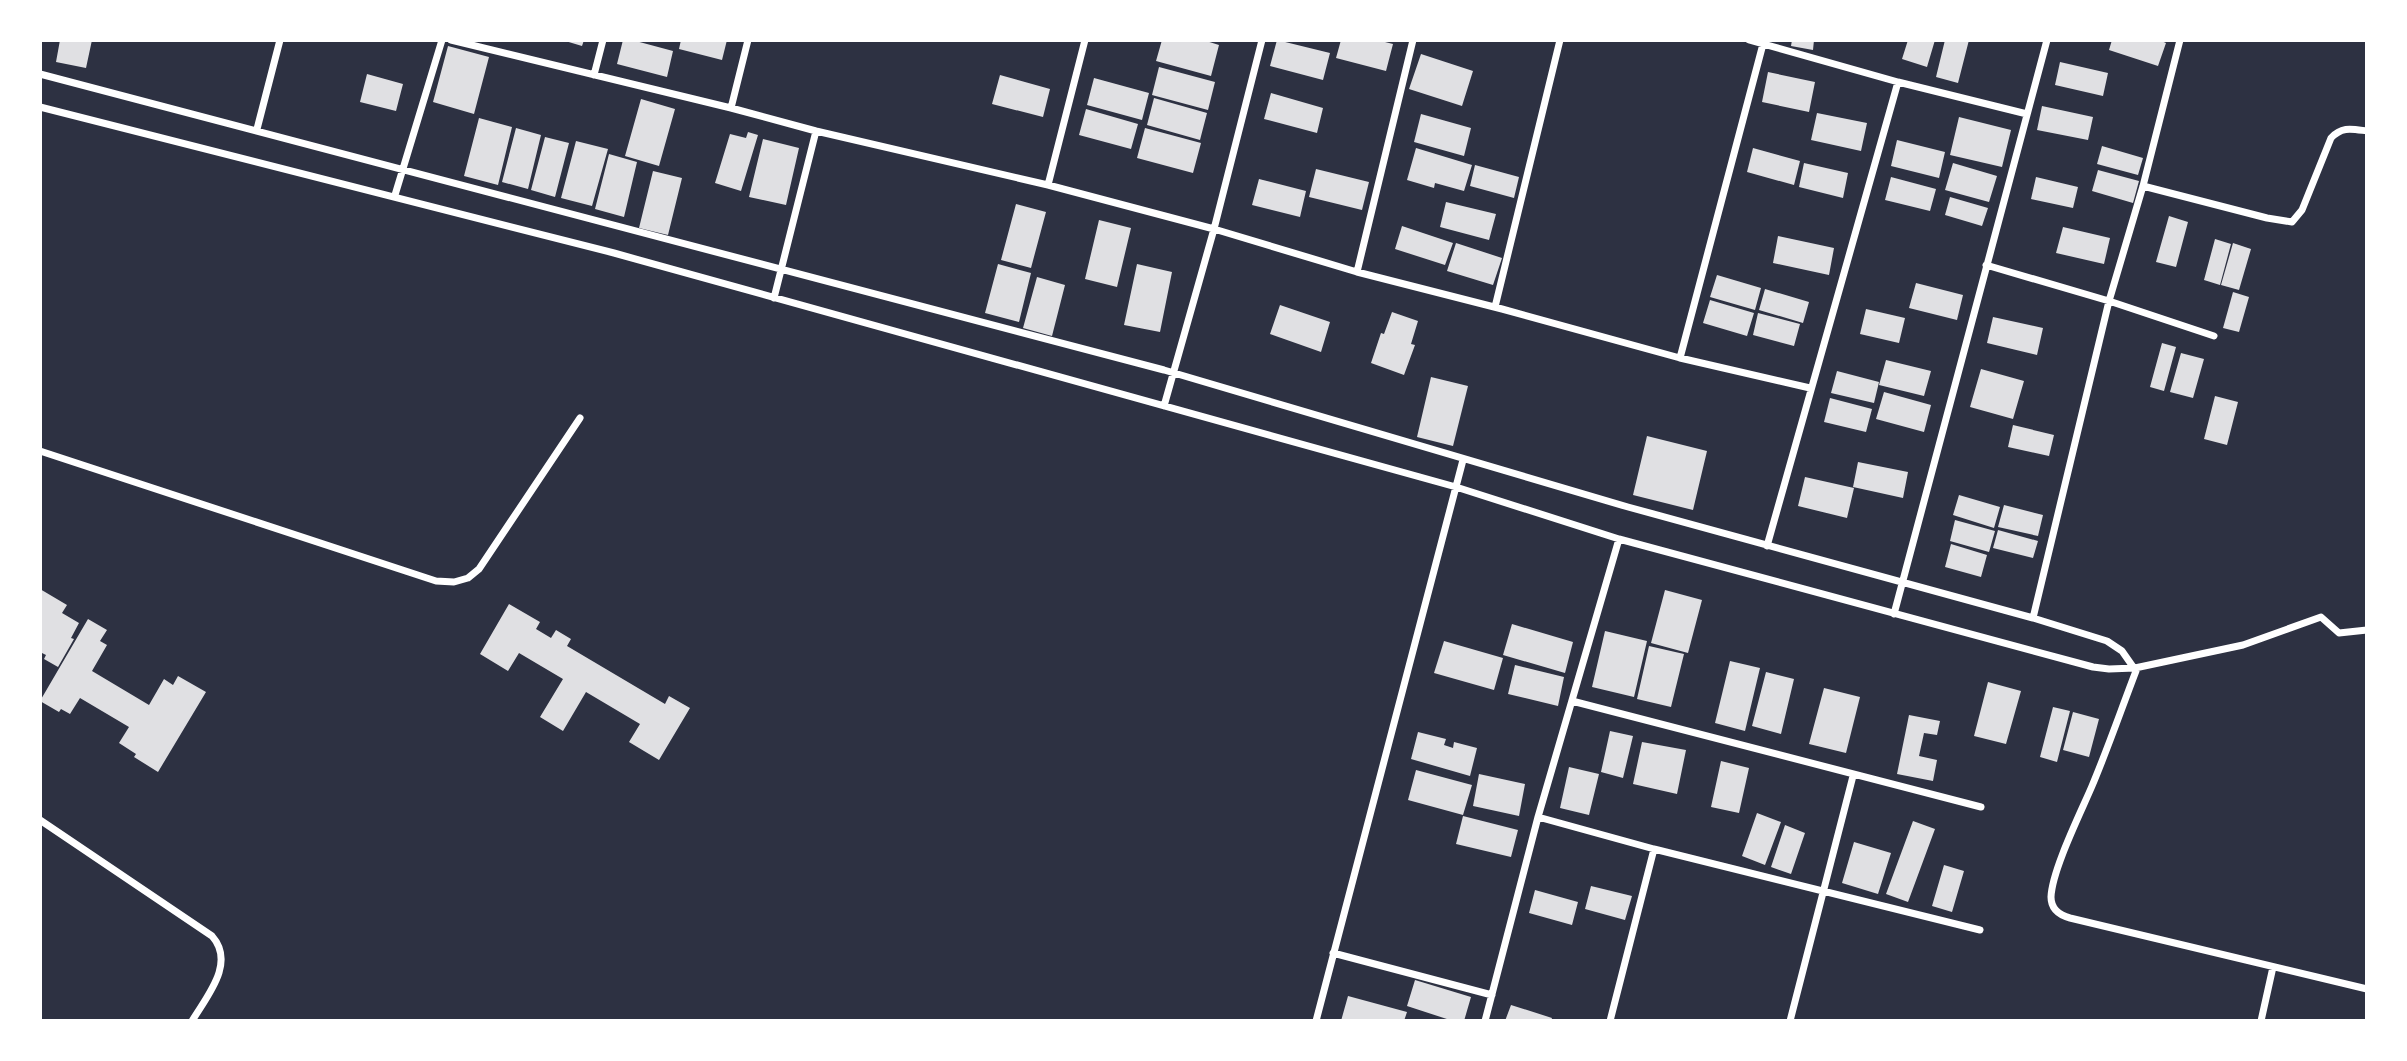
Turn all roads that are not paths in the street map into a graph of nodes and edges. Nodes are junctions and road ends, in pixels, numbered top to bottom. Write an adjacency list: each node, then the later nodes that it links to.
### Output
1 (280, 40): 20 (street)
2 (442, 40): 23 (street)
3 (451, 40): 15 (street)
4 (603, 40): 15 (street)
5 (748, 40): 18 (street)
6 (1085, 40): 24 (street)
7 (1262, 40): 27 (street)
8 (1413, 40): 30 (street)
9 (1560, 40): 33 (street)
10 (1749, 40): 13 (street)
11 (2047, 40): 19 (street)
12 (2179, 40): 25 (street)
13 (1763, 44): 16 (street); 35 (street)
14 (40, 74): 20 (street)
15 (594, 75): 18 (street)
16 (1898, 82): 19 (street); 37 (street)
17 (40, 107): 26 (street)
18 (731, 108): 21 (street)
19 (2027, 114): 28 (street)
20 (257, 129): 23 (street)
21 (816, 131): 24 (street); 29 (street)
22 (2367, 131): 25 (street)
23 (404, 168): 26 (street); 29 (street)
24 (1048, 185): 27 (street)
25 (2143, 186): 32 (street)
26 (396, 195): 31 (street)
27 (1214, 229): 30 (street); 36 (street)
28 (1986, 265): 32 (street); 45 (street)
29 (781, 270): 31 (street); 36 (street)
30 (1357, 272): 33 (street)
31 (774, 298): 38 (street)
32 (2109, 301): 34 (street); 47 (street)
33 (1495, 307): 35 (street)
34 (2214, 336)
35 (1679, 358): 37 (street)
36 (1175, 373): 38 (street); 41 (street)
37 (1810, 388): 44 (street)
38 (1164, 406): 42 (street)
39 (580, 418): 40 (street)
40 (40, 451)
41 (1463, 460): 42 (street); 44 (street)
42 (1455, 487): 43 (street); 58 (street)
43 (1619, 539): 46 (street); 50 (street)
44 (1767, 546): 45 (street)
45 (1903, 583): 46 (street); 47 (street)
46 (1895, 614): 49 (street)
47 (2033, 618): 49 (street)
48 (2367, 630): 49 (street)
49 (2135, 668): 59 (street)
50 (1572, 701): 51 (street); 53 (street)
51 (1853, 776): 52 (street); 56 (street)
52 (1981, 807)
53 (1538, 817): 55 (street); 61 (street)
54 (40, 820): 62 (street)
55 (1654, 849): 56 (street); 65 (street)
56 (1823, 892): 57 (street); 66 (street)
57 (1980, 930)
58 (1334, 953): 61 (street); 63 (street)
59 (2273, 967): 60 (street); 67 (street)
60 (2367, 989)
61 (1492, 995): 64 (street)
62 (192, 1021)
63 (1316, 1021)
64 (1485, 1021)
65 (1610, 1021)
66 (1790, 1021)
67 (2261, 1021)

